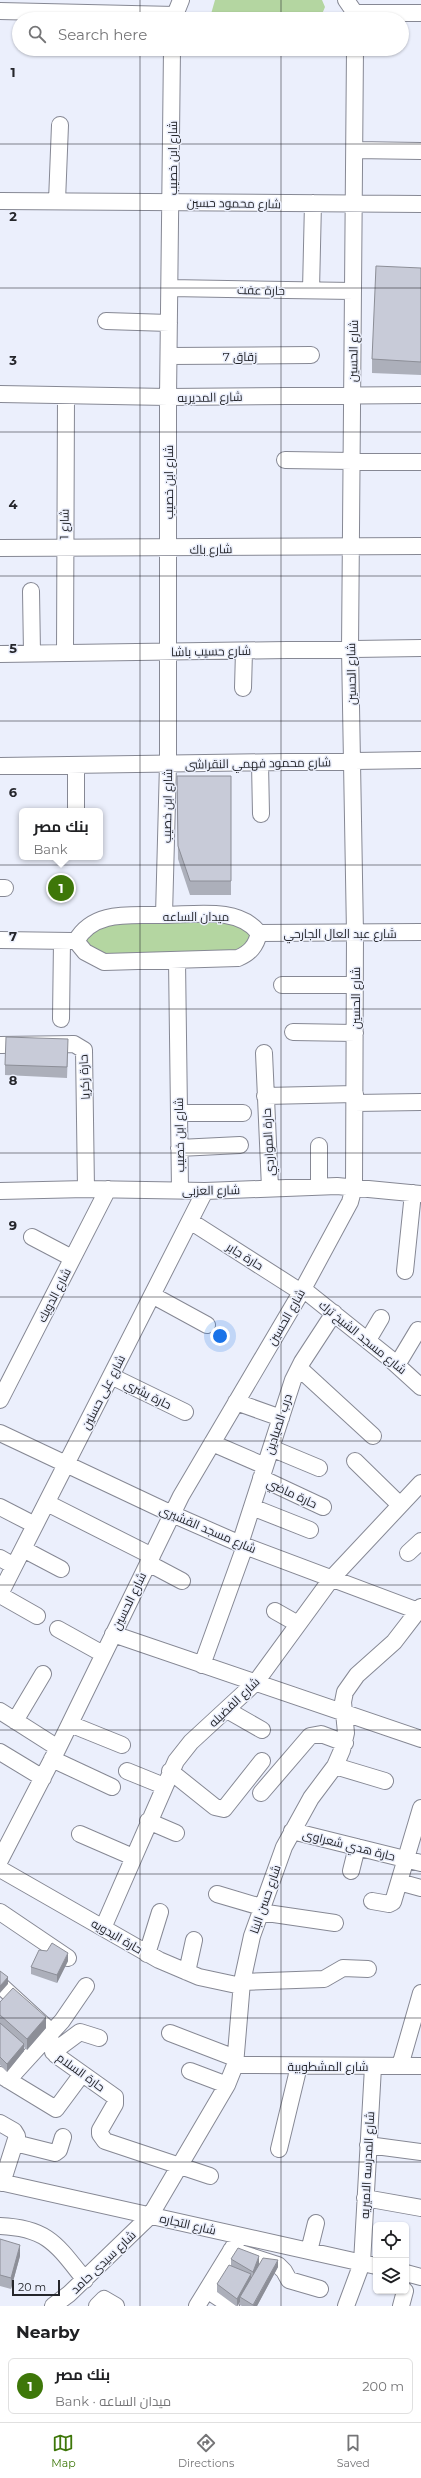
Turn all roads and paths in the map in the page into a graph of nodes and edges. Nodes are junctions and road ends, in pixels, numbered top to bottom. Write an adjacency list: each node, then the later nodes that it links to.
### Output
1 (181, 0): 5 (street)
2 (350, 7): 6 (street)
3 (0, 11): 4 (street)
4 (29, 12)
5 (177, 12)
6 (421, 13)
7 (172, 56): 14 (street, شارع ابن خصيب)
8 (355, 56): 10 (street, شارع الحسين)
9 (60, 125): 13 (street)
10 (355, 150): 11 (street); 16 (street, شارع الحسين)
11 (421, 151)
12 (0, 201): 13 (street, شارع محمود حسين)
13 (57, 201): 14 (street, شارع محمود حسين)
14 (171, 202): 15 (street, شارع محمود حسين); 18 (street, شارع ابن خصيب)
15 (313, 204): 16 (street, شارع محمود حسين); 19 (street)
16 (354, 204): 17 (street, شارع محمود حسين); 20 (street, شارع الحسين)
17 (421, 204)
18 (170, 288): 19 (street, حارة عفت); 22 (street, شارع ابن خصيب)
19 (311, 290): 20 (street, حارة عفت)
20 (353, 291): 26 (street, شارع الحسين)
21 (106, 321): 22 (street)
22 (169, 323): 23 (street, شارع ابن خصيب)
23 (169, 356): 24 (street, زقاق 7); 29 (street, شارع ابن خصيب)
24 (311, 356)
25 (0, 394): 28 (street, شارع المديريه)
26 (352, 395): 27 (street, شارع المديريه); 29 (street, شارع المديريه); 31 (street, شارع الحسين)
27 (421, 395)
28 (66, 396): 29 (street, شارع المديريه); 36 (street, شارع 1)
29 (168, 397): 37 (street, شارع ابن خصيب)
30 (285, 460): 31 (street)
31 (352, 462): 32 (street); 34 (street, شارع الحسين)
32 (421, 462)
33 (421, 546): 34 (street, شارع باك)
34 (351, 547): 37 (street, شارع باك); 40 (street, شارع الحسين)
35 (0, 548): 36 (street, شارع باك)
36 (64, 549): 37 (street, شارع باك); 44 (street, شارع 1)
37 (168, 549): 42 (street, شارع ابن خصيب)
38 (31, 592): 43 (street)
39 (421, 648): 40 (street, شارع حسيب باشا)
40 (350, 649): 41 (street, شارع حسيب باشا); 48 (street, شارع الحسين)
41 (244, 650): 42 (street, شارع حسيب باشا); 46 (street)
42 (168, 652): 44 (street, شارع حسيب باشا); 50 (street, شارع ابن خصيب)
43 (32, 653): 44 (street, شارع حسيب باشا); 45 (street, شارع حسيب باشا)
44 (65, 653)
45 (0, 654)
46 (243, 688)
47 (421, 760): 48 (street, شارع محمود فهمي النقراشى)
48 (353, 761): 49 (street, شارع محمود فهمي النقراشى); 58 (street, شارع الحسين)
49 (260, 763): 50 (street, شارع محمود فهمي النقراشى); 54 (street)
50 (168, 764): 51 (street, شارع محمود فهمي النقراشى); 55 (street, شارع ابن خصيب)
51 (76, 765): 52 (street, شارع محمود فهمي النقراشى); 53 (street)
52 (0, 766)
53 (76, 808)
54 (261, 814)
55 (164, 915): 57 (street, ميدان الساعه); 60 (street, ميدان الساعه)
56 (421, 932): 58 (street, شارع عبد العال الجارحي)
57 (259, 933): 58 (street, شارع عبد العال الجارحي); 61 (street)
58 (355, 933): 63 (street, شارع الحسين)
59 (0, 940): 60 (street)
60 (69, 941): 61 (street); 64 (street)
61 (177, 960): 73 (street, شارع ابن خصيب)
62 (282, 985): 63 (street)
63 (355, 986): 66 (street, شارع الحسين)
64 (61, 1019)
65 (293, 1032): 66 (street)
66 (355, 1033): 70 (street, شارع الحسين)
67 (0, 1045): 80 (street, حارة زكريا)
68 (264, 1053): 69 (street, حارة المواردي)
69 (266, 1096): 70 (street, حارة المواردي); 79 (street, حارة المواردي)
70 (355, 1098): 71 (street, حارة المواردي); 78 (street, شارع الحسين)
71 (421, 1102)
72 (243, 1113): 73 (street)
73 (179, 1114): 76 (street, شارع ابن خصيب)
74 (240, 1145): 76 (street)
75 (319, 1146): 77 (street)
76 (179, 1148): 82 (street, شارع ابن خصيب)
77 (319, 1186): 78 (street, شارع العزبى); 79 (street, شارع العزبى)
78 (354, 1187): 85 (street, شارع العزبى); 90 (street, شارع الحسين)
79 (270, 1188): 84 (street, شارع العزبى)
80 (86, 1189): 81 (street, شارع العزبى); 83 (street, شارع العزبى)
81 (108, 1189): 82 (street, شارع العزبى); 88 (street, شارع الدويك)
82 (180, 1190): 84 (street, شارع العزبى)
83 (0, 1191)
84 (205, 1191): 86 (street, شارع على حسنين)
85 (417, 1194): 89 (street)
86 (190, 1221): 90 (street, حارة جابر); 91 (street, شارع على حسنين)
87 (32, 1237): 88 (street)
88 (72, 1258): 101 (street, شارع الدويك)
89 (405, 1271)
90 (302, 1290): 92 (street, شارع مسجد الشيخ ترك); 102 (street, شارع الحسين)
91 (152, 1295): 94 (street); 99 (street, شارع على حسنين)
92 (334, 1313): 96 (street, شارع مسجد الشيخ ترك); 98 (street, درب الصيادين)
93 (381, 1318): 96 (street)
94 (207, 1325)
95 (418, 1330): 97 (street)
96 (368, 1340): 97 (street, شارع مسجد الشيخ ترك)
97 (397, 1365): 100 (street, شارع مسجد الشيخ ترك)
98 (299, 1368): 104 (street, درب الصيادين); 106 (street)
99 (111, 1376): 103 (street, حارة بشري); 110 (street, شارع على حسنين)
100 (421, 1387)
101 (0, 1400)
102 (236, 1402): 104 (street); 107 (street, شارع الحسين)
103 (184, 1412)
104 (280, 1418): 108 (street, درب الصيادين)
105 (0, 1433): 110 (street, شارع مسجد القشيرى)
106 (373, 1436)
107 (212, 1444): 112 (street, حارة ماضي); 119 (street, شارع الحسين)
108 (270, 1448): 111 (street); 112 (street, درب الصيادين)
109 (355, 1461): 115 (street)
110 (66, 1465): 114 (street, شارع على حسنين); 119 (street, شارع مسجد القشيرى)
111 (319, 1468)
112 (263, 1472): 117 (street, درب الصيادين); 118 (street, حارة ماضي)
113 (421, 1483): 115 (street, شارع الفضيله)
114 (47, 1503): 120 (street, شارع على حسنين); 127 (street)
115 (400, 1505): 130 (street, شارع الفضيله)
116 (0, 1506): 120 (street)
117 (252, 1507): 121 (street); 123 (street, درب الصيادين)
118 (323, 1508)
119 (172, 1514): 123 (street, شارع مسجد القشيرى); 127 (street, شارع الحسين)
120 (35, 1525): 124 (street, شارع على حسنين)
121 (310, 1530)
122 (421, 1541): 125 (street)
123 (243, 1545): 130 (street, شارع مسجد القشيرى); 140 (street, درب الصيادين)
124 (23, 1549): 128 (street, شارع على حسنين); 129 (street)
125 (408, 1553)
126 (0, 1558): 128 (street)
127 (150, 1559): 131 (street); 138 (street, شارع الحسين)
128 (14, 1566): 132 (street, شارع على حسنين)
129 (61, 1569)
130 (332, 1578): 133 (street, شارع مسجد القشيرى); 136 (street, شارع الفضيله)
131 (182, 1581)
132 (0, 1594): 135 (street)
133 (420, 1610): 145 (street, شارع حسن البنا)
134 (275, 1611): 136 (street)
135 (37, 1616)
136 (298, 1624): 142 (street, شارع الفضيله)
137 (58, 1629): 139 (street)
138 (113, 1634): 139 (street, شارع الحسين); 140 (street)
139 (103, 1654): 147 (street, شارع الحسين)
140 (202, 1664): 142 (street)
141 (43, 1674): 146 (street)
142 (256, 1682): 143 (street, شارع الفضيله); 145 (street)
143 (227, 1710): 148 (street); 157 (street, شارع الفضيله)
144 (0, 1711): 146 (street)
145 (343, 1713): 149 (street); 150 (street, شارع حسن البنا)
146 (15, 1721): 152 (street)
147 (70, 1724): 151 (street); 152 (street, شارع الحسين)
148 (262, 1730)
149 (421, 1739)
150 (345, 1743): 155 (street, شارع حسن البنا); 162 (street)
151 (122, 1745)
152 (55, 1754): 158 (street, شارع الحسين); 161 (street)
153 (2, 1756): 158 (street)
154 (262, 1761): 157 (street)
155 (335, 1766): 159 (street); 165 (street, شارع حسن البنا)
156 (127, 1771): 160 (street)
157 (170, 1771): 160 (street, شارع الفضيله)
158 (42, 1778): 171 (street, شارع الحسين)
159 (385, 1781)
160 (164, 1786): 164 (street, شارع الفضيله)
161 (112, 1787)
162 (261, 1793)
163 (421, 1808): 170 (street)
164 (148, 1821): 166 (street); 169 (street, شارع الفضيله)
165 (292, 1831): 168 (street, حارة هدي شعراوى); 179 (street, شارع حسن البنا)
166 (176, 1833)
167 (80, 1834): 169 (street)
168 (357, 1847): 170 (street, حارة هدي شعراوى); 174 (street)
169 (133, 1857): 183 (street, شارع الفضيله)
170 (405, 1859): 172 (street, حارة هدي شعراوى); 175 (street)
171 (0, 1860)
172 (421, 1863)
173 (0, 1869): 183 (street, حارة البدويه)
174 (352, 1871)
175 (399, 1882): 176 (street); 178 (street)
176 (421, 1888)
177 (217, 1894): 179 (street)
178 (372, 1901)
179 (261, 1910): 182 (street); 189 (street, شارع حسن البنا)
180 (0, 1912): 186 (street)
181 (160, 1912): 185 (street)
182 (335, 1923)
183 (102, 1928): 185 (street, حارة البدويه)
184 (194, 1940): 188 (street)
185 (148, 1954): 188 (street, حارة البدويه)
186 (68, 1958)
187 (368, 1969): 189 (street, حارة البدويه)
188 (187, 1972): 189 (street, حارة البدويه)
189 (241, 1984): 197 (street, شارع حسن البنا)
190 (0, 1985): 194 (street)
191 (86, 1986): 194 (street)
192 (421, 1992): 199 (street)
193 (170, 2033): 197 (street)
194 (51, 2034): 196 (street, حارة السلام); 204 (street)
195 (99, 2038): 196 (street)
196 (53, 2052): 203 (street, حارة السلام)
197 (235, 2062): 198 (street, شارع المشطوبية); 205 (street, شارع حسن البنا)
198 (299, 2066): 201 (street, شارع المشطوبية); 210 (street)
199 (400, 2066): 200 (street, شارع المشطوبية); 201 (street, شارع المشطوبية)
200 (421, 2066)
201 (373, 2067): 209 (street, شارع المدرسه الاميريه)
202 (190, 2071): 205 (street)
203 (82, 2074): 204 (street); 212 (street, حارة السلام)
204 (3, 2081)
205 (227, 2085): 212 (street, شارع حسن البنا)
206 (0, 2123): 208 (street)
207 (63, 2137): 208 (street)
208 (15, 2143): 214 (street)
209 (368, 2145): 211 (street); 215 (street, شارع المدرسه الاميريه)
210 (279, 2149)
211 (421, 2152)
212 (180, 2166): 213 (street); 217 (street, شارع حسن البنا)
213 (210, 2176)
214 (1, 2182): 217 (street, شارع التجاره)
215 (365, 2198): 216 (street); 223 (street, شارع المدرسه الاميريه)
216 (421, 2208)
217 (150, 2216): 220 (street, شارع التجاره); 224 (street, شارع سيدى حامد)
218 (316, 2223): 222 (street)
219 (0, 2226): 224 (street)
220 (240, 2236): 221 (street); 222 (street, شارع التجاره)
221 (231, 2250): 225 (street); 226 (street)
222 (309, 2251): 223 (street, شارع التجاره)
223 (369, 2265): 233 (street, شارع المدرسه الاميريه)
224 (85, 2280): 228 (street, شارع سيدى حامد)
225 (320, 2289)
226 (207, 2290): 231 (street); 232 (street)
227 (404, 2294): 234 (street)
228 (55, 2306)
229 (97, 2306): 230 (street)
230 (116, 2306)
231 (197, 2306)
232 (232, 2306)
233 (346, 2306)
234 (401, 2306)

